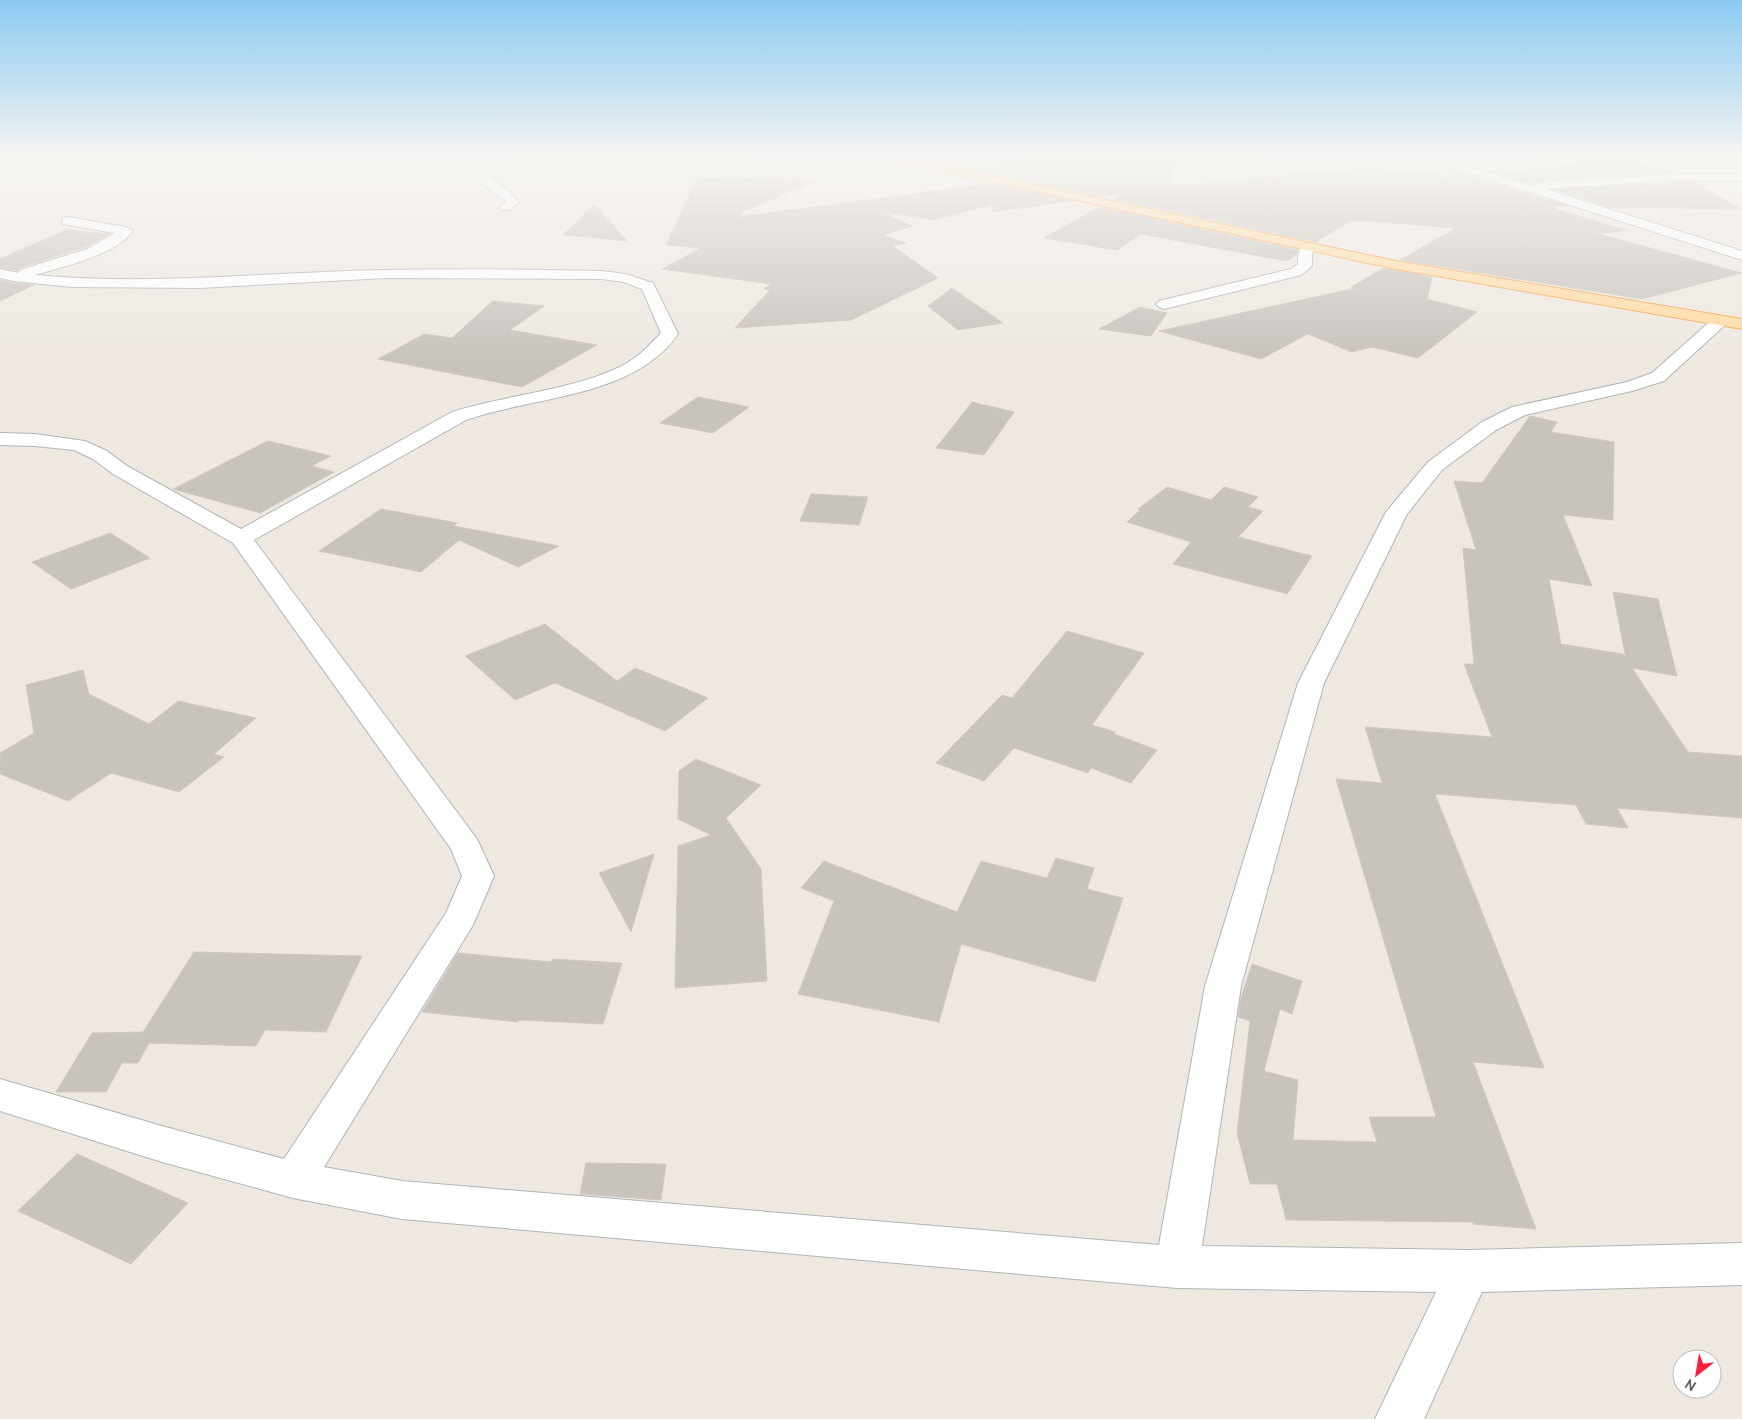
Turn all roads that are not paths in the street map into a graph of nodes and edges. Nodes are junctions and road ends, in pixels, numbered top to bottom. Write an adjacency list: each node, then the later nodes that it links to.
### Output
1 (95, 225): 6 (street)
2 (1203, 225): 4 (main road)
3 (1646, 225): 5 (street)
4 (1308, 248): 7 (street); 8 (main road)
5 (1742, 256)
6 (4, 277): 10 (street)
7 (1164, 304)
8 (1731, 322): 14 (street)
9 (0, 439): 10 (street)
10 (241, 538): 12 (street)
11 (0, 1095): 12 (street)
12 (293, 1180): 14 (street)
13 (1742, 1264): 15 (street)
14 (1177, 1267): 15 (street)
15 (1469, 1271): 16 (street)
16 (1399, 1419)

